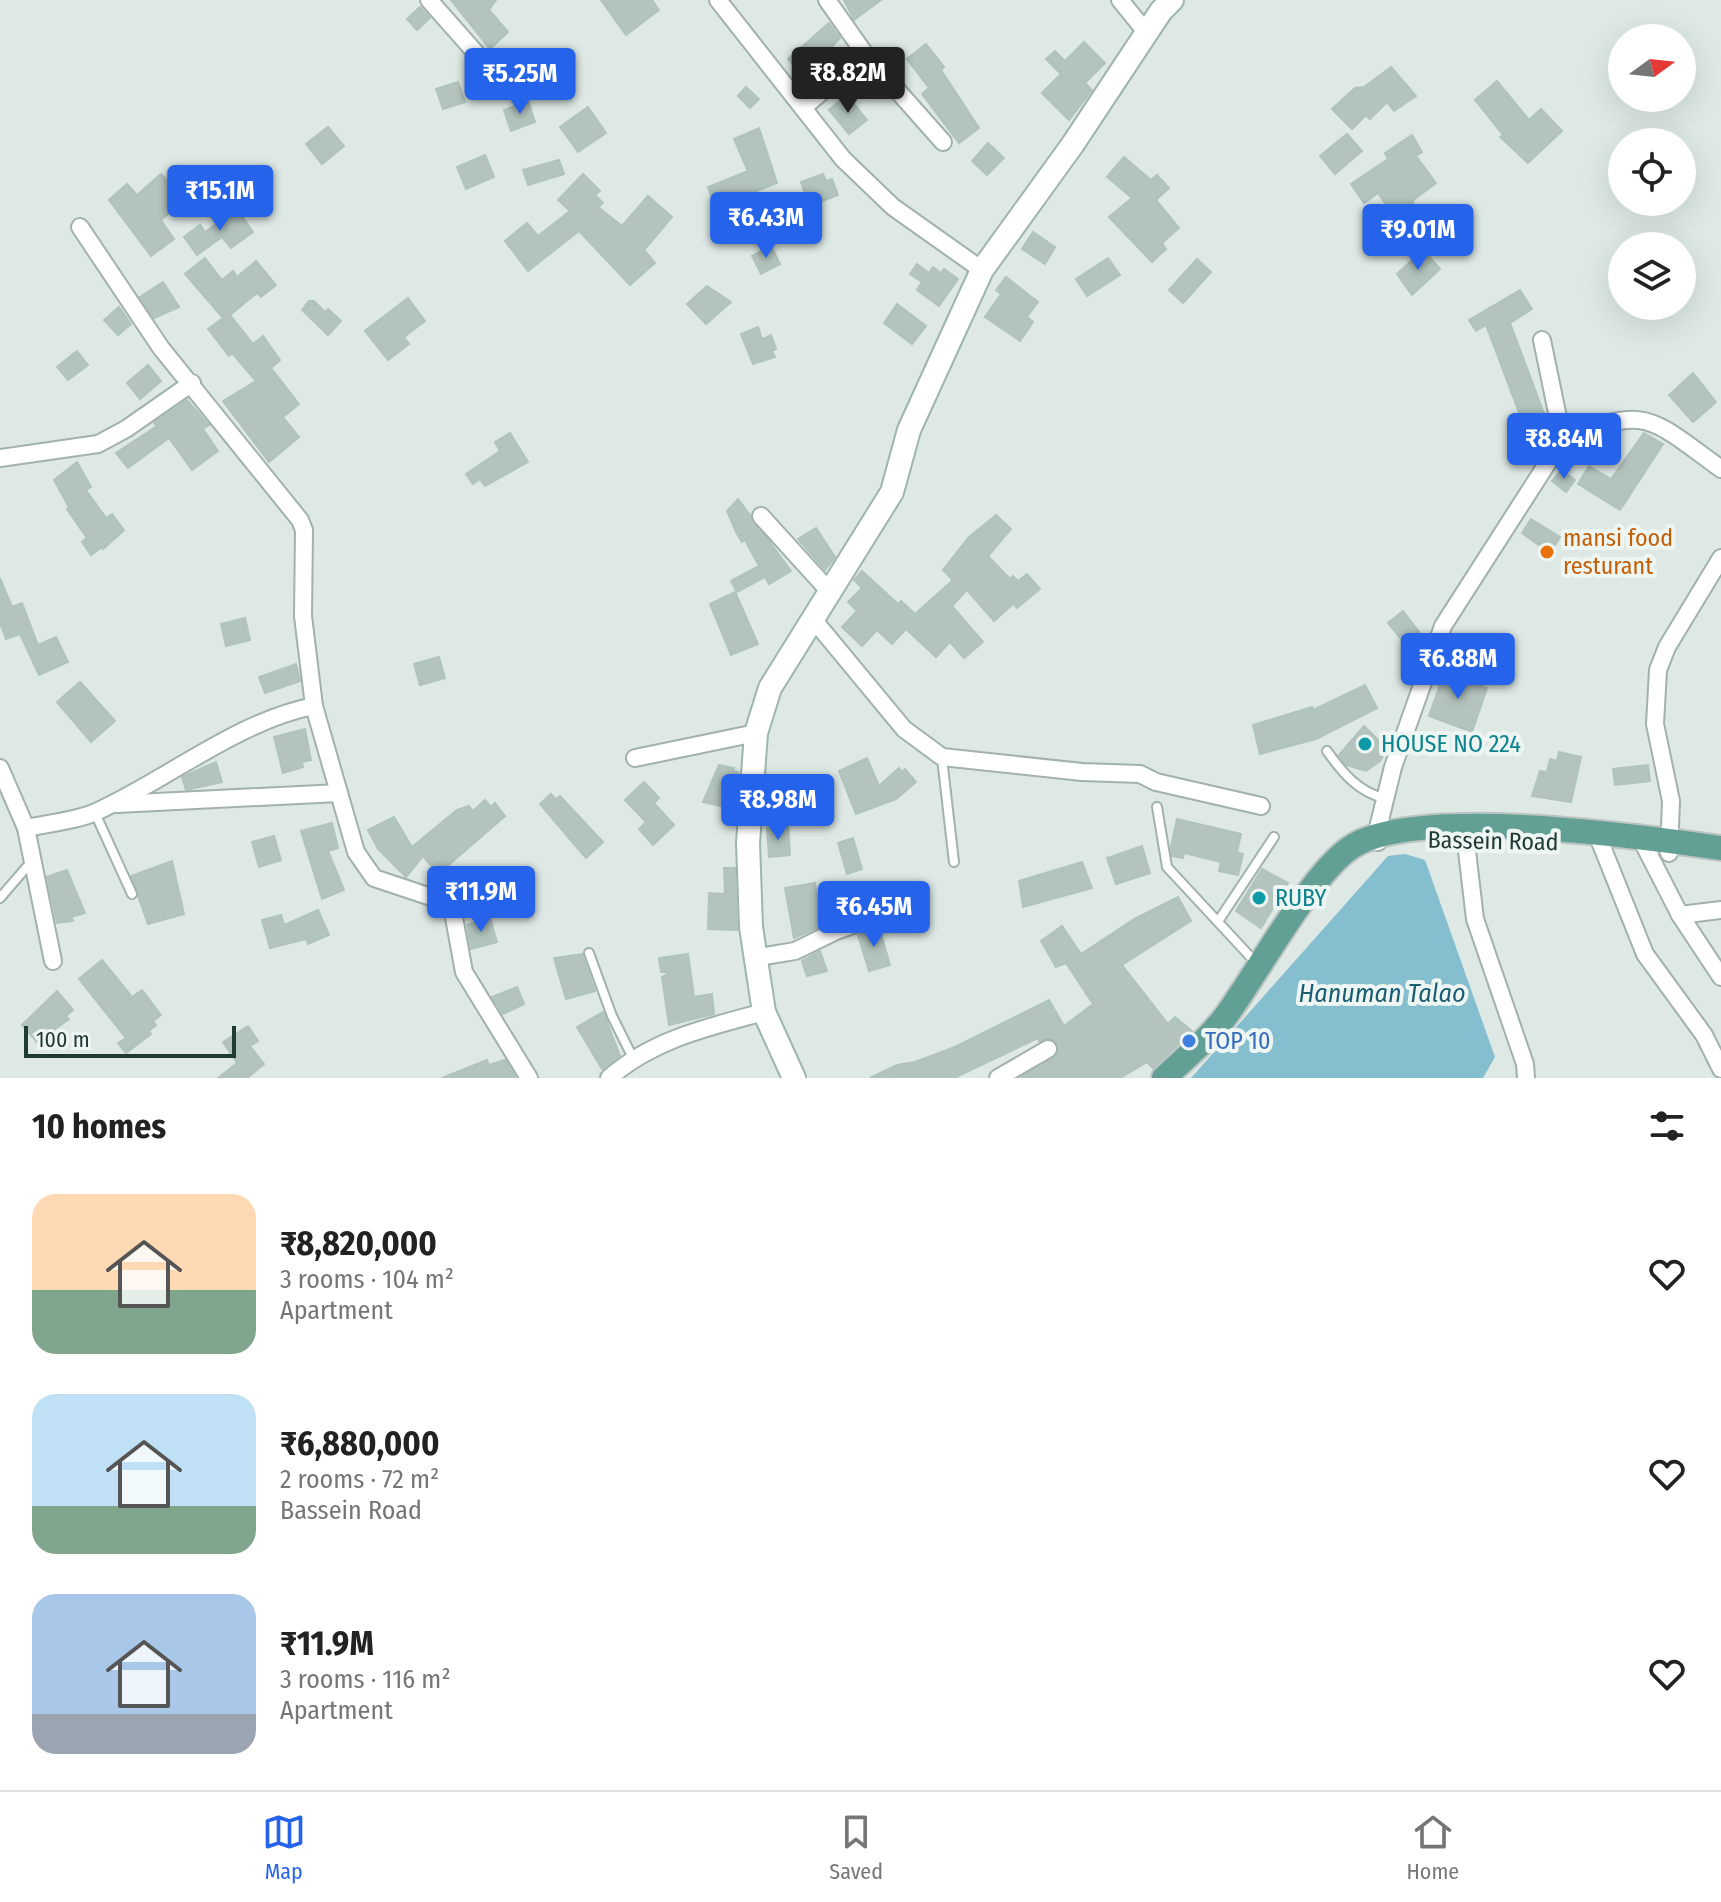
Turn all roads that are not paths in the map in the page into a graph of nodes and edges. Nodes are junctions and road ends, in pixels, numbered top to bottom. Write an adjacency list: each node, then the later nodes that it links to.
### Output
1 (429, 0): 8 (street)
2 (718, 0): 9 (street)
3 (827, 0): 7 (street)
4 (1120, 0): 6 (street)
5 (1172, 0): 6 (main road)
6 (1146, 32): 12 (main road)
7 (865, 54): 9 (street); 10 (street)
8 (490, 69)
9 (803, 108): 12 (street)
10 (943, 142)
11 (80, 227): 14 (street)
12 (982, 270): 20 (main road)
13 (1542, 340): 15 (street)
14 (192, 383): 16 (street); 22 (street)
15 (1556, 441): 17 (street); 29 (street)
16 (0, 458)
17 (1721, 469)
18 (761, 516): 20 (street)
19 (1721, 558): 39 (street)
20 (830, 592): 21 (main road)
21 (813, 619): 23 (main road); 25 (street)
22 (314, 706): 28 (street); 30 (street)
23 (756, 733): 26 (street); 51 (main road)
24 (1327, 751): 29 (lane)
25 (942, 757): 31 (street); 43 (lane)
26 (635, 758)
27 (0, 768): 34 (street)
28 (339, 793): 30 (street); 59 (street)
29 (1384, 798): 38 (street)
30 (112, 804): 33 (street)
31 (1261, 806)
32 (1157, 807): 49 (lane)
33 (95, 813): 34 (street); 44 (lane)
34 (26, 828): 42 (street)
35 (1465, 831): 37 (main road, Bassein Road); 38 (main road, Bassein Road); 65 (street)
36 (1274, 837): 49 (lane)
37 (1599, 840): 39 (main road, Bassein Road); 58 (street)
38 (1378, 841): 53 (main road); 64 (main road, Bassein Road)
39 (1657, 846): 40 (main road, Bassein Road); 41 (main road, Bassein Road); 48 (street)
40 (1721, 848)
41 (1721, 860)
42 (32, 861): 45 (lane); 52 (street)
43 (954, 862)
44 (132, 894)
45 (0, 898)
46 (894, 910): 51 (street)
47 (1721, 910): 48 (street)
48 (1680, 915): 54 (street)
49 (1219, 920): 53 (lane)
50 (589, 953): 57 (lane)
51 (753, 958): 55 (main road)
52 (53, 961)
53 (1260, 967): 63 (main road)
54 (1721, 977)
55 (764, 1012): 57 (street); 61 (main road)
56 (1048, 1049): 62 (street)
57 (634, 1060): 60 (street)
58 (1721, 1069)
59 (529, 1078)
60 (609, 1078)
61 (794, 1078)
62 (998, 1078)
63 (1164, 1078)
64 (1181, 1078)
65 (1526, 1078)

